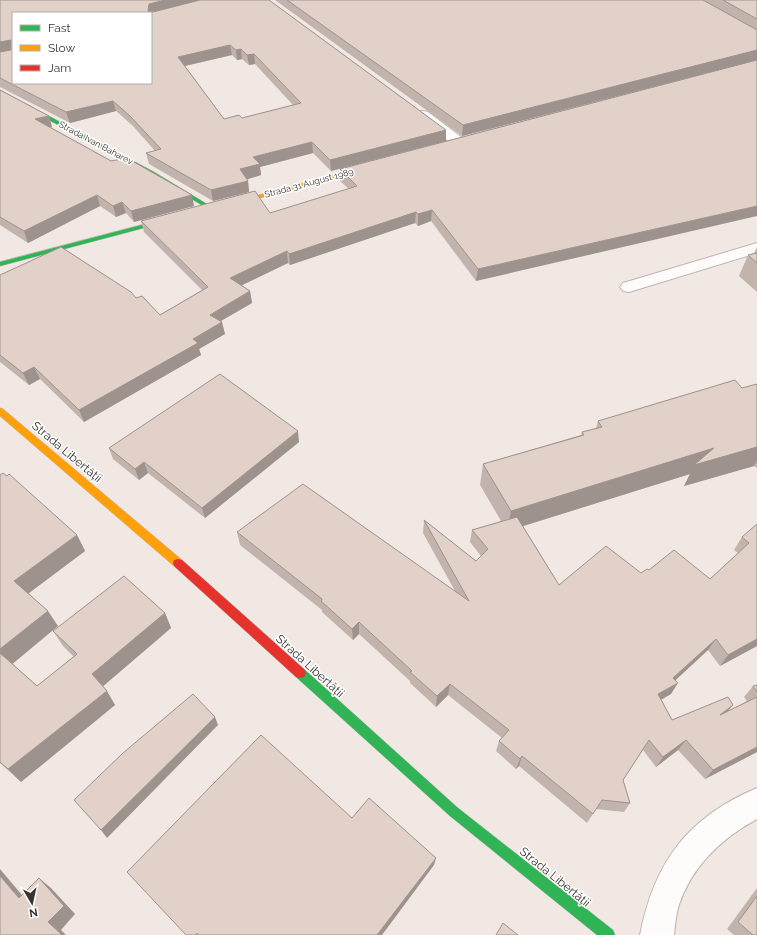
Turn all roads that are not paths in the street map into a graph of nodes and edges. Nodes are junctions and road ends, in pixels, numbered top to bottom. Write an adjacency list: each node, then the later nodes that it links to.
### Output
1 (0, 92): 6 (street, Strada Ivan Baharev)
2 (410, 106): 3 (street)
3 (464, 142): 4 (street)
4 (445, 147)
5 (376, 165): 6 (street, Strada 31 August 1989)
6 (212, 209): 7 (street, Strada 31 August 1989)
7 (197, 212)
8 (182, 216): 10 (street)
9 (757, 248): 11 (street)
10 (0, 264)
11 (629, 287)
12 (0, 411): 14 (street, Strada Libertății)
13 (757, 803): 15 (street)
14 (608, 935)
15 (657, 935)

